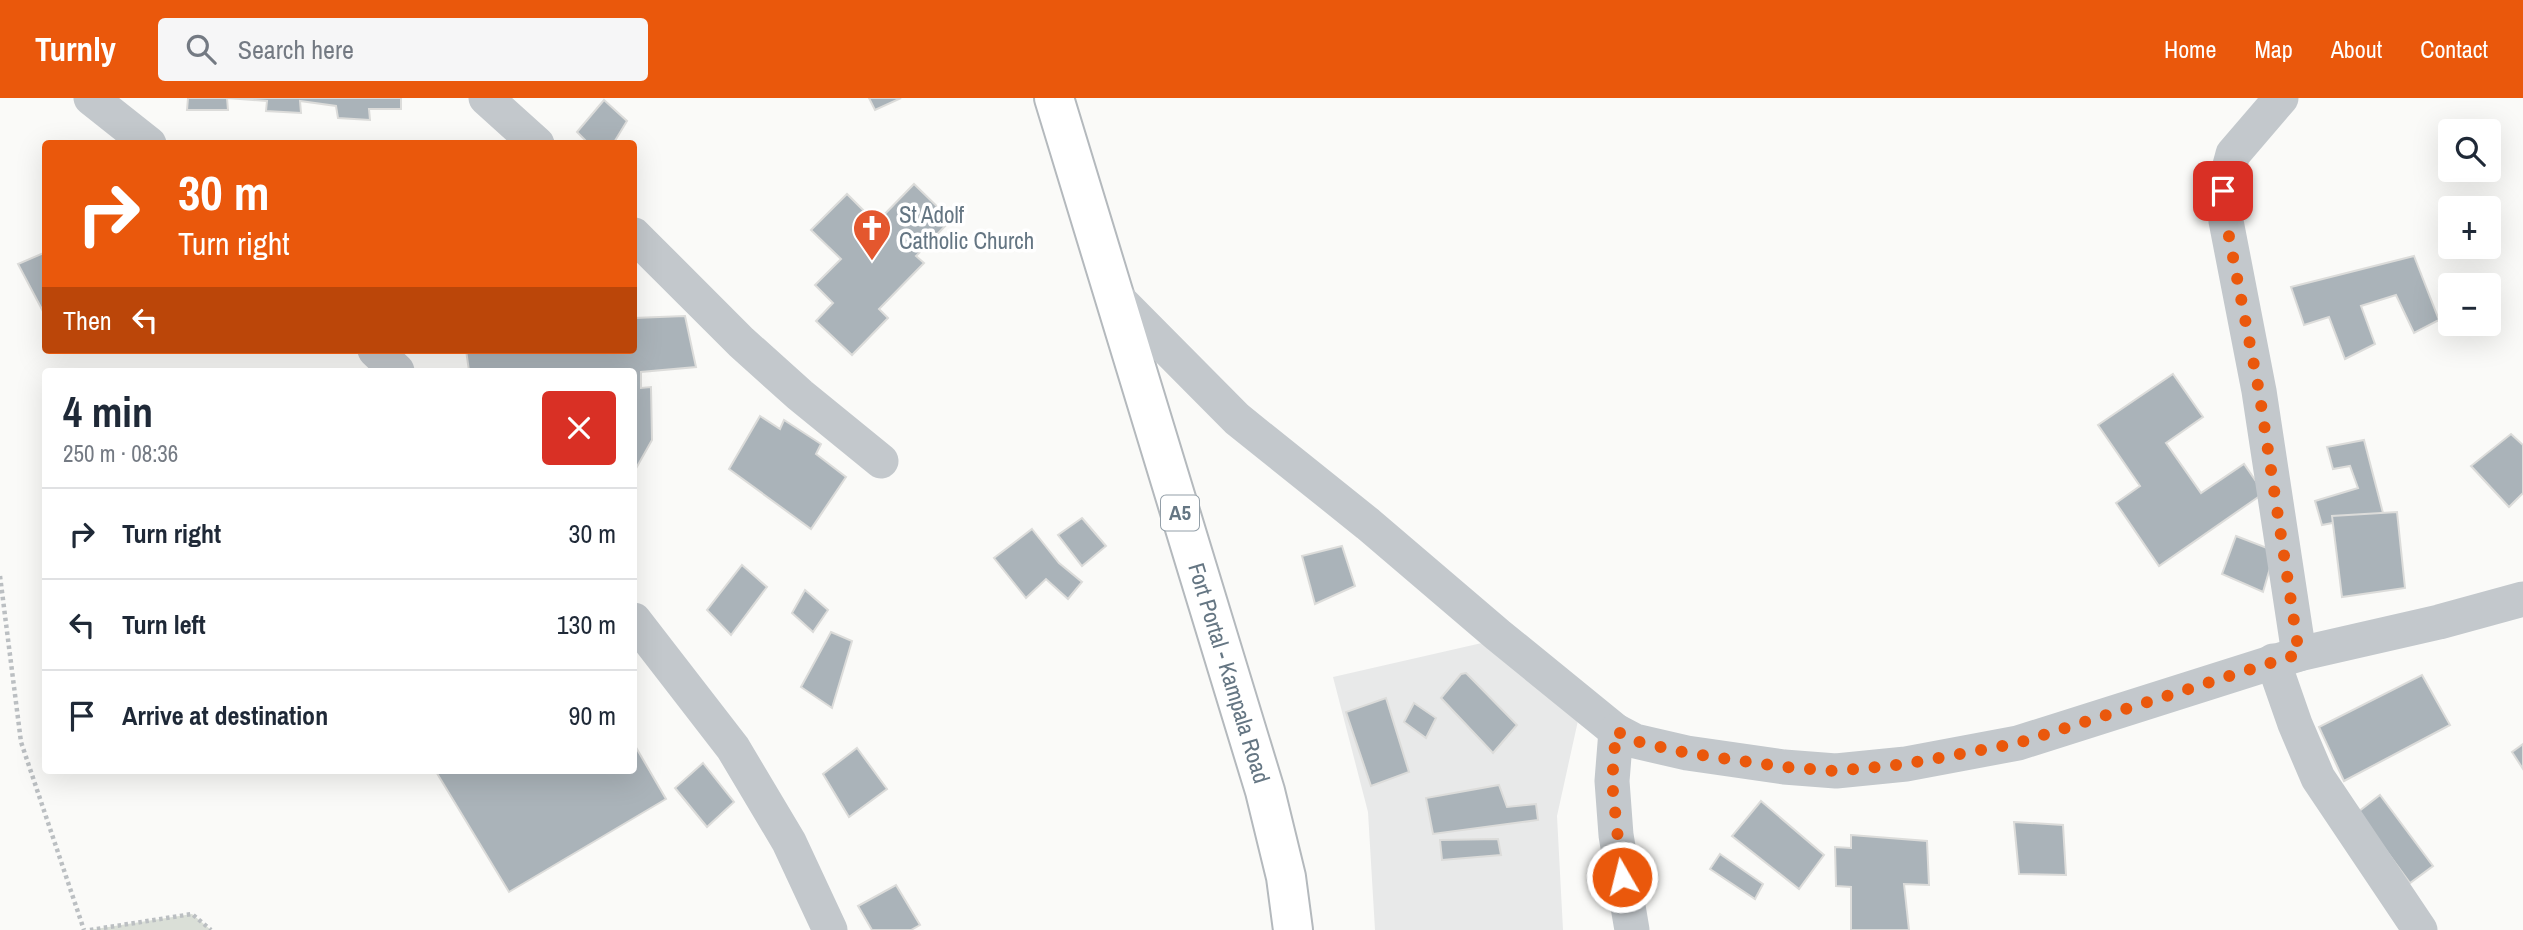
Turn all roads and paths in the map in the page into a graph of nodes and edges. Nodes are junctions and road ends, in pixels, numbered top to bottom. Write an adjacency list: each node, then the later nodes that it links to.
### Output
1 (90, 98): 5 (street)
2 (486, 98): 6 (street)
3 (1054, 98): 8 (highway, Fort Portal - Kampala Road / A5)
4 (2281, 98): 15 (street)
5 (144, 140)
6 (533, 140)
7 (637, 238): 11 (street)
8 (1113, 294): 16 (street); 22 (highway, Fort Portal - Kampala Road / A5)
9 (379, 354): 10 (street)
10 (394, 368)
11 (881, 461)
12 (0, 576): 18 (path)
13 (2523, 599): 15 (street)
14 (637, 624): 21 (street)
15 (2286, 657): 16 (street); 17 (street)
16 (1616, 731): 23 (street)
17 (2419, 929)
18 (84, 930)
19 (90, 930): 20 (path)
20 (211, 930)
21 (830, 930)
22 (1293, 930)
23 (1632, 930)

